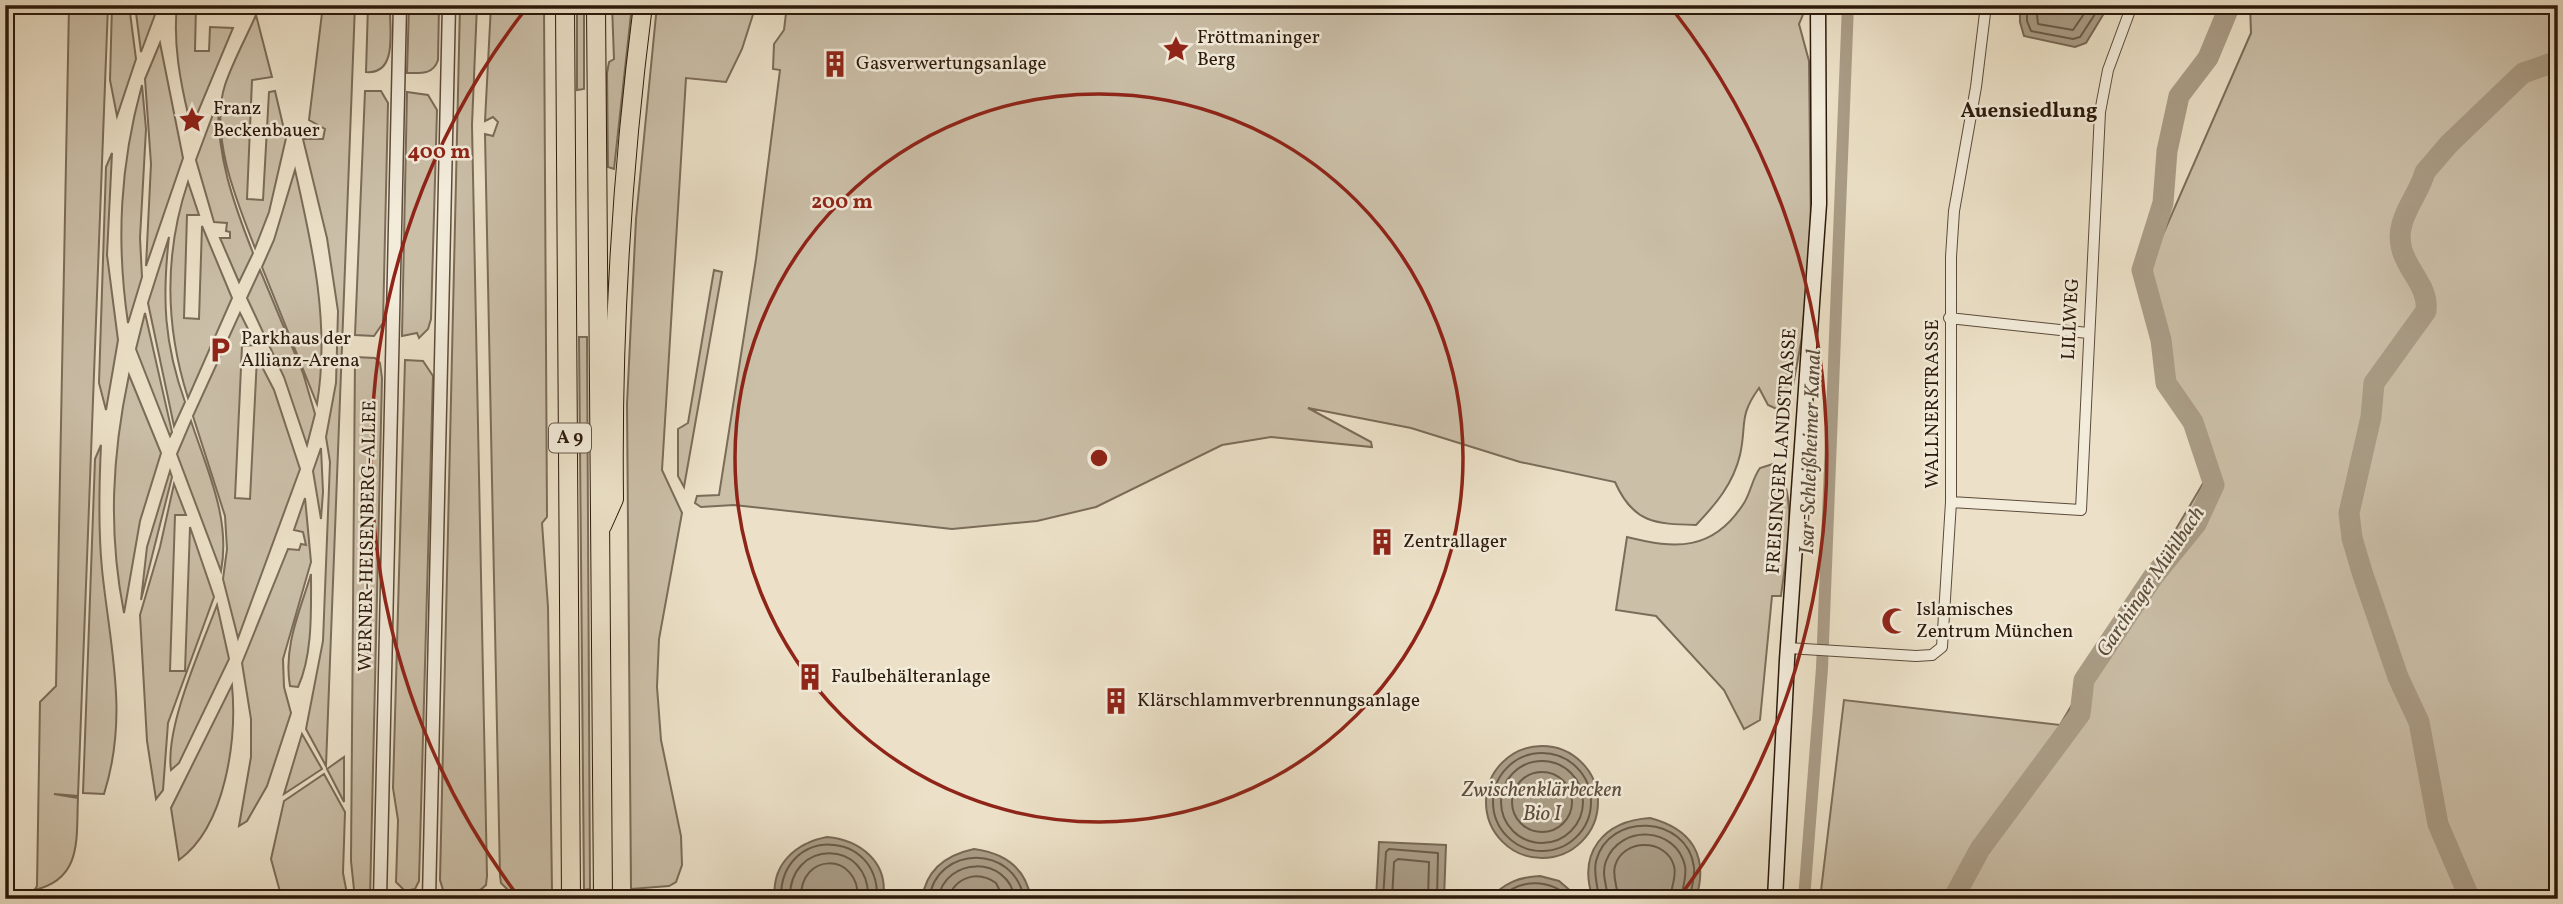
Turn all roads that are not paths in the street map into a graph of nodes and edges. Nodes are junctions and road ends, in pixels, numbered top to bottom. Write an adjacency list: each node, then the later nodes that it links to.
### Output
1 (400, 5): 14 (street, WERNER-HEISENBERG-ALLEE)
2 (449, 5): 15 (street)
3 (565, 5): 16 (highway, A 9)
4 (596, 5): 12 (highway, A 9)
5 (643, 5): 12 (highway)
6 (1818, 5): 13 (main road, FREISINGER LANDSTRASSE)
7 (1986, 5): 9 (street, WALLNERSTRASSE)
8 (2132, 5): 10 (street, LILLWEG)
9 (1949, 318): 10 (street); 11 (street, WALLNERSTRASSE)
10 (2088, 333): 11 (street, LILLWEG)
11 (1951, 502): 13 (street, WALLNERSTRASSE)
12 (599, 531): 17 (highway, A 9)
13 (1788, 648): 18 (main road, FREISINGER LANDSTRASSE)
14 (380, 898): 15 (street)
15 (429, 899)
16 (571, 899)
17 (603, 899)
18 (1775, 899)

